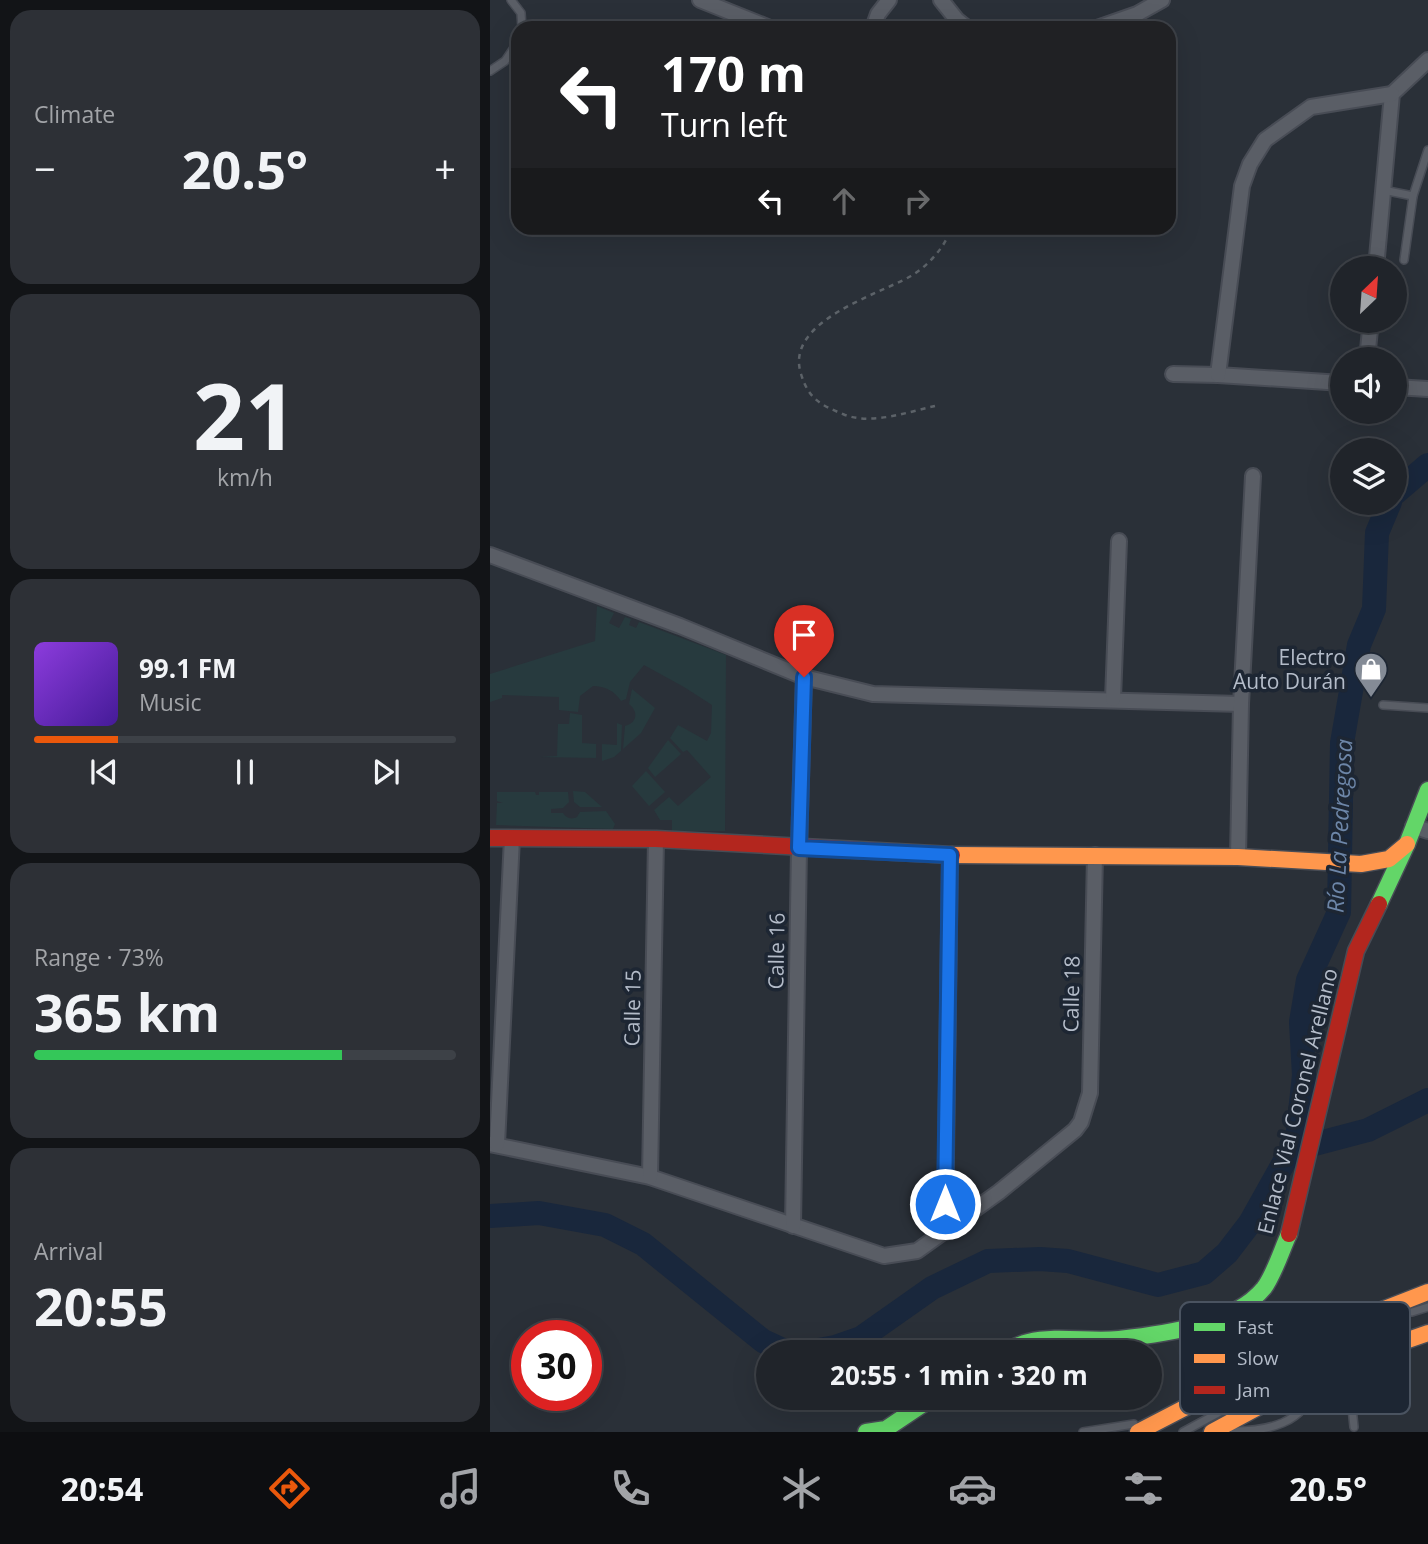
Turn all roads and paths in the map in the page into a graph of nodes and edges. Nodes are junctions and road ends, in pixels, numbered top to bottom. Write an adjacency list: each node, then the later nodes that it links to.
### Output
1 (510, 0): 6 (lane)
2 (700, 0): 7 (street)
3 (889, 0): 8 (street)
4 (941, 0): 9 (street)
5 (1162, 0): 10 (street)
6 (522, 21)
7 (752, 21)
8 (876, 21)
9 (958, 21)
10 (1118, 21)
11 (511, 54): 13 (lane)
12 (1428, 60): 14 (street)
13 (490, 71)
14 (1392, 94): 16 (street); 22 (street)
15 (1428, 150): 17 (lane)
16 (1383, 190): 17 (lane); 19 (street)
17 (1413, 196): 20 (lane)
18 (949, 235): 26 (path)
19 (1377, 256)
20 (1405, 256)
21 (1173, 374): 22 (street)
22 (1218, 374): 23 (street)
23 (1330, 382)
24 (1407, 388): 25 (street)
25 (1428, 389)
26 (934, 406)
27 (1252, 475): 32 (street)
28 (1119, 541): 31 (street)
29 (490, 555): 30 (street)
30 (804, 677): 31 (street); 41 (street, Calle 16)
31 (1113, 699): 32 (street)
32 (1241, 704): 44 (street)
33 (1383, 705): 34 (lane)
34 (1428, 708)
35 (1428, 790): 36 (main road, Enlace Vial Coronel Arellano)
36 (1421, 829): 40 (main road, Enlace Vial Coronel Arellano)
37 (490, 838): 38 (main road)
38 (512, 838): 39 (main road); 45 (street)
39 (656, 839): 41 (main road); 46 (street, Calle 15)
40 (1407, 844): 44 (main road); 50 (main road, Enlace Vial Coronel Arellano)
41 (799, 848): 42 (main road); 47 (street, Calle 16)
42 (950, 855): 43 (main road); 48 (street)
43 (1095, 855): 44 (main road); 48 (street, Calle 18)
44 (1238, 857)
45 (494, 1144): 46 (street)
46 (650, 1177): 47 (street)
47 (793, 1226): 48 (street)
48 (945, 1231)
49 (1428, 1292): 51 (main road)
50 (1248, 1302)
51 (1402, 1302)
52 (1428, 1307): 53 (lane)
53 (1410, 1313)
54 (1180, 1328): 57 (main road, Enlace Vial Coronel Arellano)
55 (1428, 1333): 56 (main road)
56 (1410, 1339)
57 (1045, 1340)
58 (1180, 1409): 65 (main road)
59 (914, 1410): 69 (main road)
60 (1202, 1414): 67 (lane)
61 (1211, 1414): 67 (lane)
62 (1248, 1414): 68 (main road)
63 (1296, 1414): 68 (lane)
64 (1355, 1414): 66 (lane)
65 (1159, 1420): 70 (lane); 71 (main road)
66 (1354, 1427)
67 (1181, 1429)
68 (1216, 1431)
69 (866, 1432)
70 (1083, 1432)
71 (1138, 1432)

